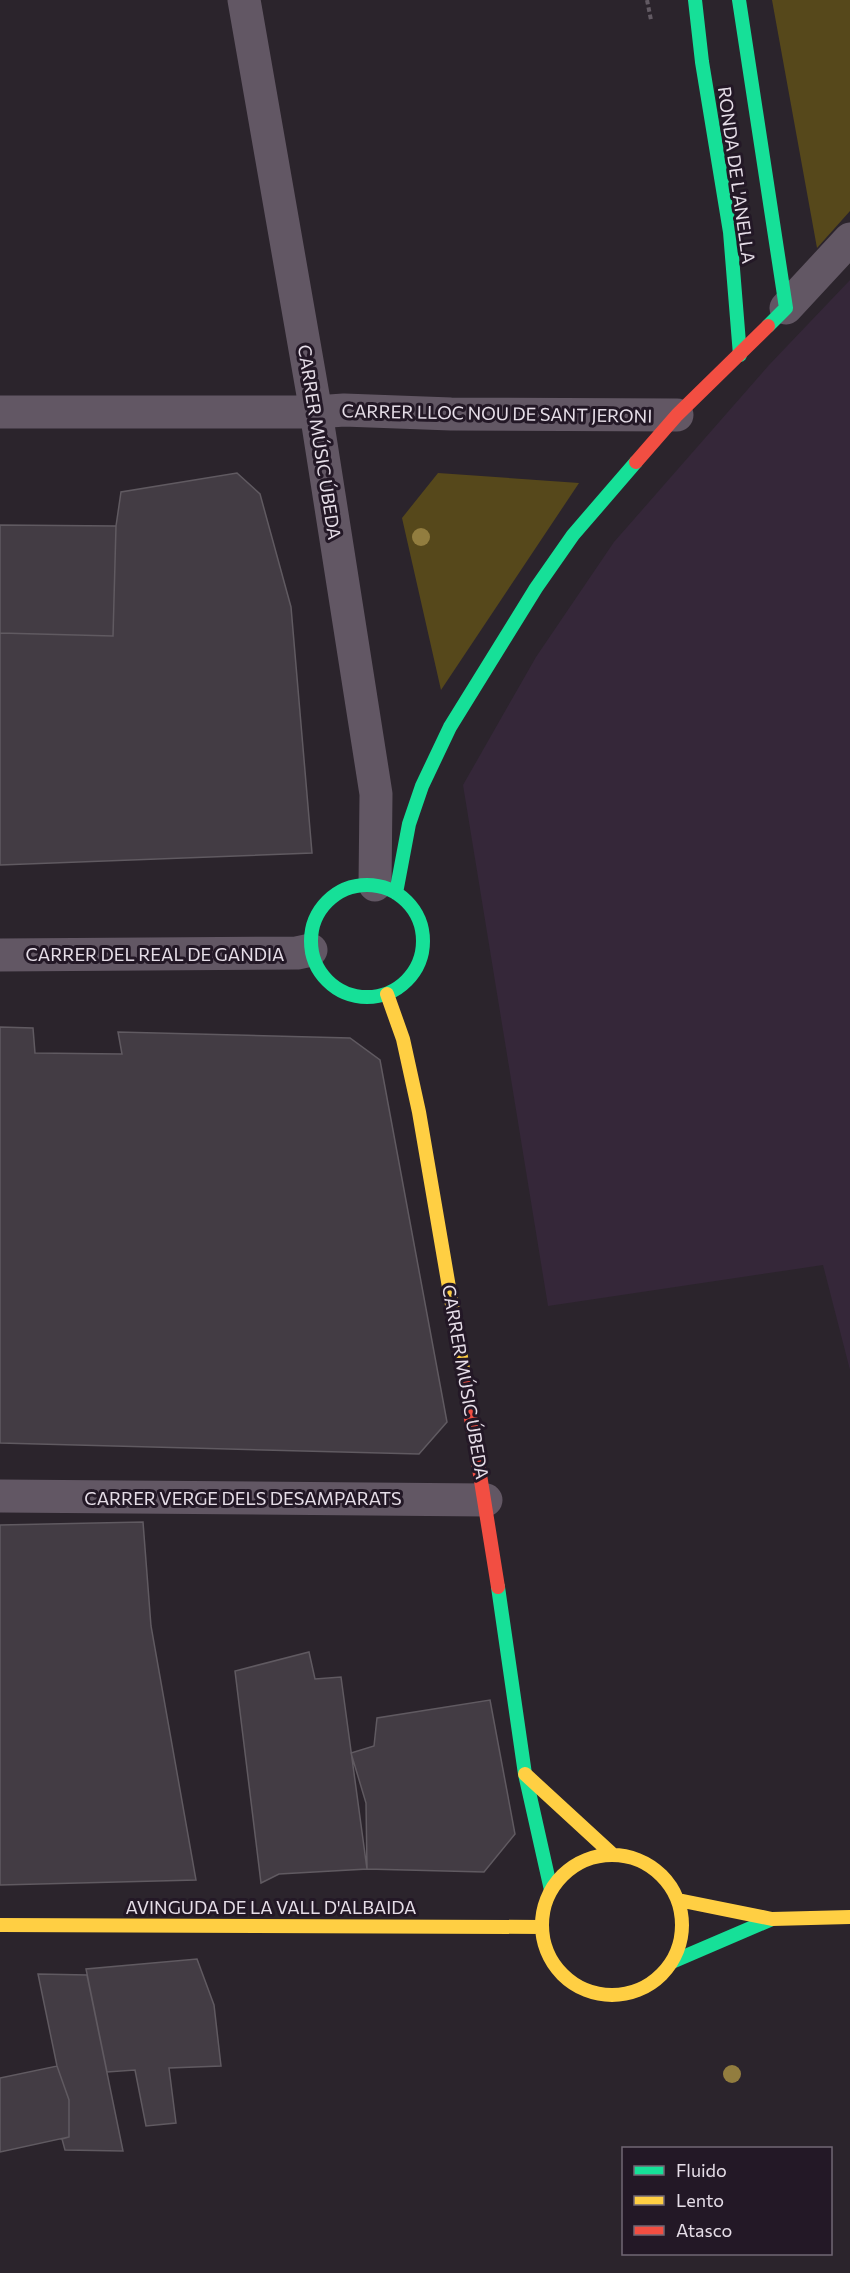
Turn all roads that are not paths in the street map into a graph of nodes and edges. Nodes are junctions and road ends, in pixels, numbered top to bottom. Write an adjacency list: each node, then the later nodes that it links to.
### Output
1 (244, 0): 8 (street, CARRER MÚSIC ÚBEDA)
2 (695, 0): 6 (street, RONDA DE L'ANELLA)
3 (739, 0): 5 (street, RONDA DE L'ANELLA)
4 (850, 239): 5 (street)
5 (786, 308): 6 (street)
6 (740, 355): 9 (street)
7 (0, 412): 8 (street, CARRER LLOC NOU DE SANT JERONI)
8 (316, 412): 9 (street, CARRER LLOC NOU DE SANT JERONI); 10 (street, CARRER MÚSIC ÚBEDA)
9 (677, 415): 10 (street)
10 (386, 889): 11 (street); 13 (street)
11 (311, 950): 12 (street, CARRER DEL REAL DE GANDIA); 13 (street)
12 (0, 955)
13 (387, 994): 15 (street, CARRER MÚSIC ÚBEDA)
14 (0, 1496): 15 (street, CARRER VERGE DELS DESAMPARATS)
15 (486, 1500): 16 (street, CARRER MÚSIC ÚBEDA)
16 (525, 1774): 17 (street); 18 (street, CARRER MÚSIC ÚBEDA)
17 (612, 1854): 18 (street); 19 (street)
18 (551, 1890): 23 (street)
19 (678, 1900): 21 (street); 24 (street)
20 (850, 1917): 21 (street)
21 (772, 1919): 24 (street)
22 (0, 1925): 23 (street, AVINGUDA DE LA VALL D'ALBAIDA)
23 (542, 1926): 24 (street)
24 (674, 1961)

